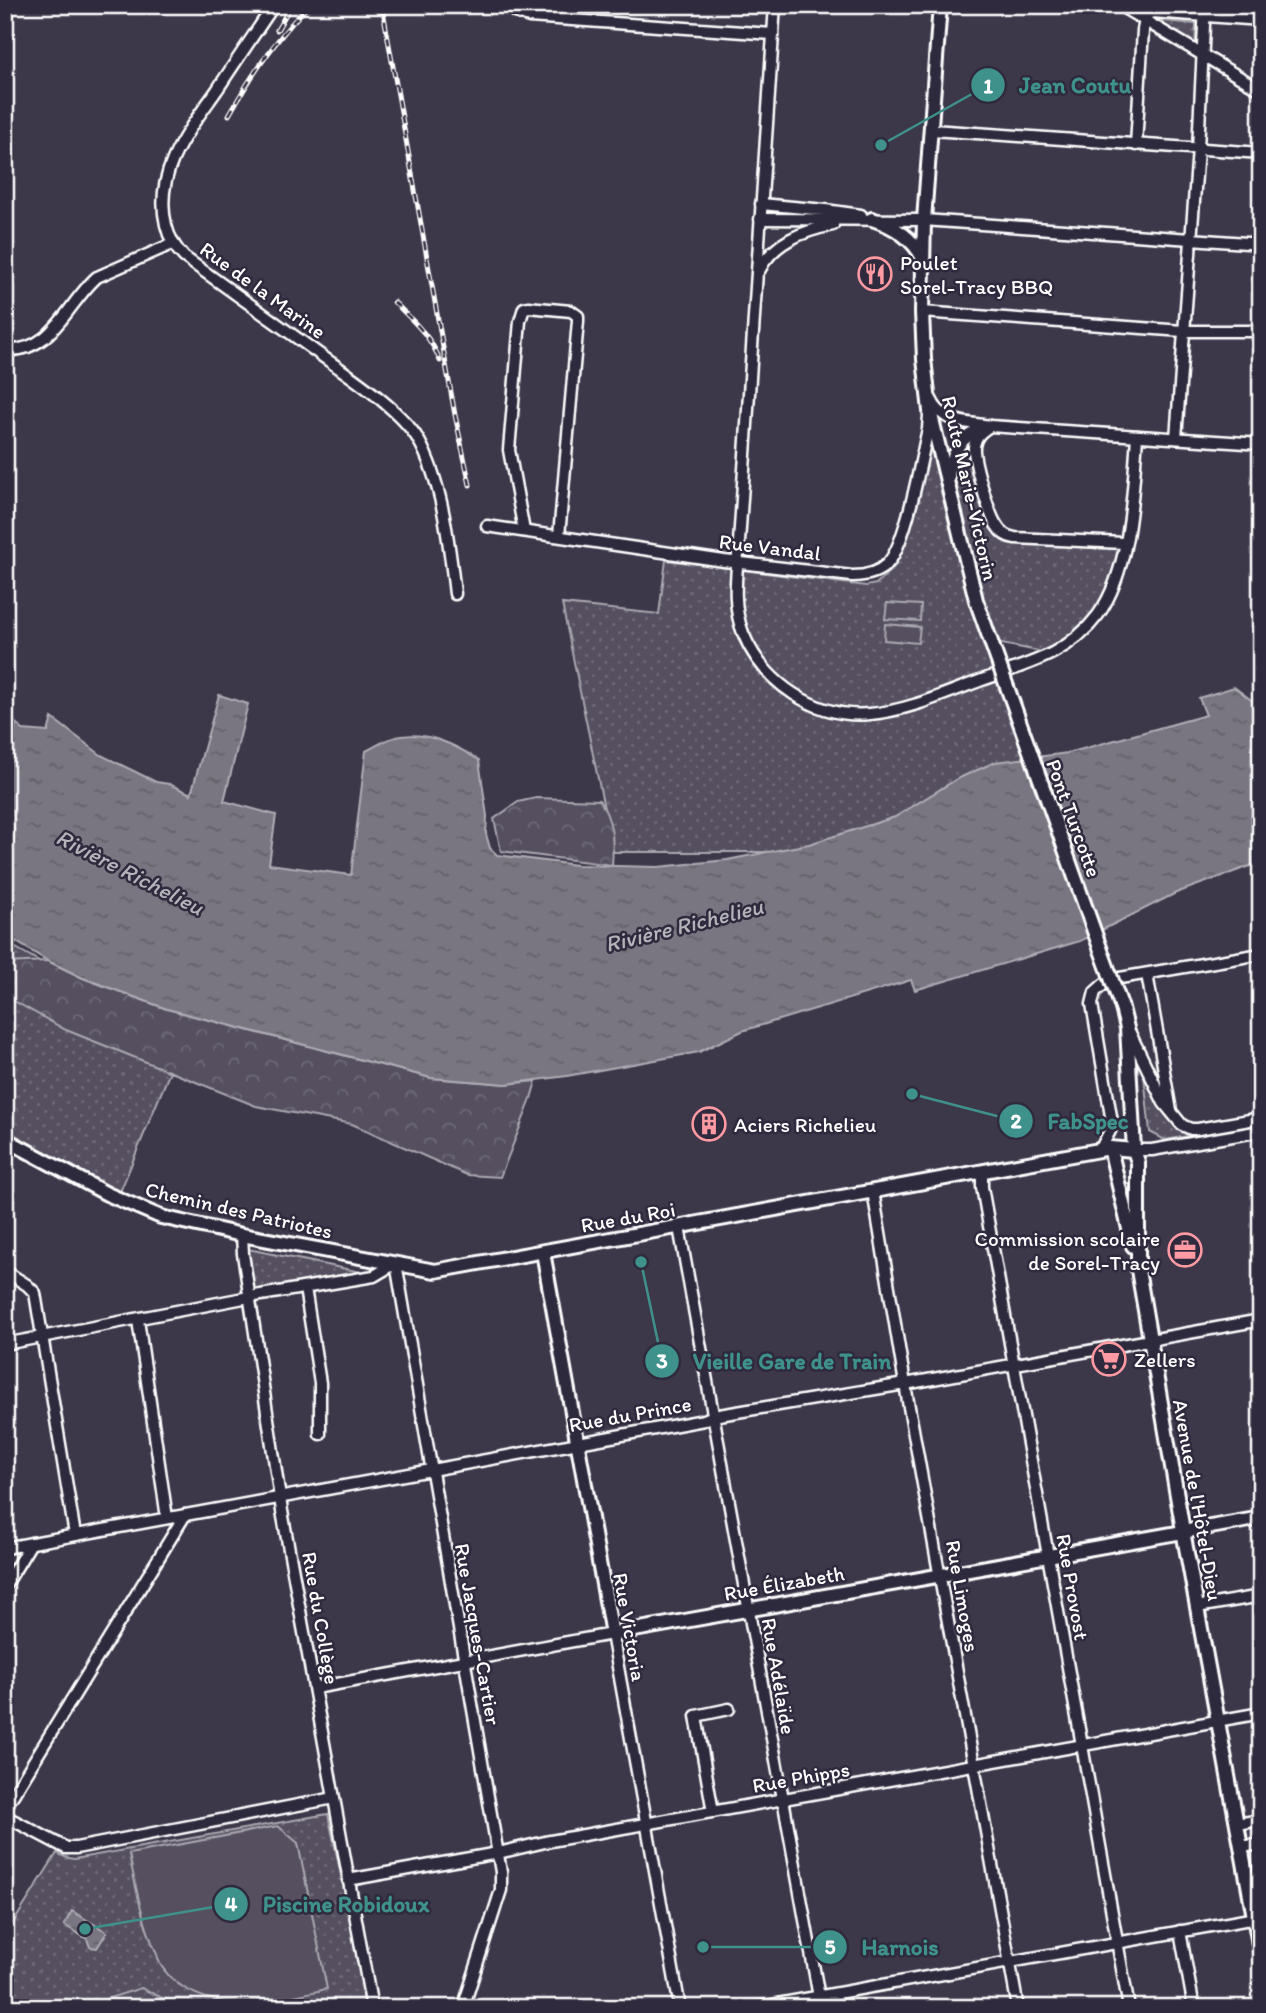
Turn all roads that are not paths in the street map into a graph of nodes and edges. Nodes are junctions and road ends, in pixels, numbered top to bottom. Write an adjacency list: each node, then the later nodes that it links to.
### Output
1 (274, 5): 21 (street, Rue de la Marine)
2 (510, 5): 9 (street)
3 (775, 5): 9 (street)
4 (940, 5): 12 (main road, Route Marie-Victorin)
5 (1119, 5): 7 (street)
6 (1205, 11): 7 (street); 8 (street); 10 (street)
7 (1143, 19): 10 (street); 13 (street)
8 (1261, 20)
9 (773, 34): 16 (street)
10 (1202, 56): 11 (street); 14 (street)
11 (1261, 90)
12 (932, 130): 13 (street); 19 (main road, Route Marie-Victorin)
13 (1136, 145): 14 (street)
14 (1198, 149): 15 (street); 20 (street)
15 (1261, 153)
16 (761, 204): 17 (street); 18 (street)
17 (760, 219): 18 (street); 24 (street)
18 (872, 219): 19 (street); 23 (main road); 24 (street)
19 (924, 220): 20 (street); 23 (main road, Route Marie-Victorin)
20 (1190, 239): 22 (street); 26 (street)
21 (172, 244): 28 (street); 41 (street, Rue de la Marine)
22 (1261, 244)
23 (923, 258): 25 (main road, Route Marie-Victorin)
24 (756, 278): 40 (street)
25 (922, 312): 26 (street); 29 (main road, Route Marie-Victorin)
26 (1183, 331): 27 (street); 33 (street)
27 (1261, 331)
28 (5, 351)
29 (927, 389): 30 (main road, Route Marie-Victorin); 31 (street)
30 (930, 411): 35 (main road, Route Marie-Victorin); 40 (street, Rue Vandal)
31 (990, 426): 32 (street); 35 (street); 39 (street)
32 (1137, 436): 33 (street); 39 (street)
33 (1176, 438): 34 (street)
34 (1261, 444)
35 (950, 492): 42 (main road, Route Marie-Victorin)
36 (487, 526): 37 (street, Rue Vandal)
37 (524, 531): 38 (street, Rue Vandal); 38 (street)
38 (559, 537): 40 (street, Rue Vandal)
39 (1124, 543): 40 (street)
40 (736, 562)
41 (455, 594)
42 (991, 642): 47 (main road, Pont Turcotte, bridge)
43 (1261, 954): 44 (street)
44 (1147, 974): 45 (street); 49 (street)
45 (1120, 978)
46 (1104, 984): 53 (street)
47 (1122, 1007): 48 (main road, Avenue de l'Hôtel-Dieu)
48 (1127, 1028): 49 (street); 54 (main road, Avenue de l'Hôtel-Dieu)
49 (1171, 1111): 50 (street)
50 (1261, 1118)
51 (1261, 1131): 54 (street, Rue du Roi)
52 (5, 1139): 58 (main road, Chemin des Patriotes)
53 (1105, 1149): 54 (main road, Rue du Roi); 55 (main road, Rue du Roi); 60 (main road)
54 (1134, 1150): 60 (main road, Avenue de l'Hôtel-Dieu)
55 (982, 1172): 56 (main road, Rue du Roi); 70 (street, Rue Provost)
56 (873, 1191): 57 (main road, Rue du Roi); 71 (street, Rue Limoges)
57 (679, 1227): 59 (main road, Rue du Roi); 72 (street, Rue Adélaïde)
58 (242, 1235): 61 (main road, Chemin des Patriotes); 64 (street, Rue du Collège)
59 (543, 1252): 61 (main road, Rue du Roi); 74 (main road, Rue Victoria)
60 (1138, 1253): 68 (main road, Avenue de l'Hôtel-Dieu)
61 (396, 1263): 63 (street); 75 (street, Rue Jacques-Cartier)
62 (5, 1271): 67 (street)
63 (305, 1288): 64 (street); 73 (street)
64 (249, 1297): 65 (street); 76 (street, Rue du Collège)
65 (138, 1320): 67 (street); 78 (street)
66 (1261, 1320): 68 (street, Rue du Prince)
67 (43, 1337): 69 (street); 81 (street)
68 (1150, 1339): 70 (street, Rue du Prince); 80 (main road, Avenue de l'Hôtel-Dieu)
69 (5, 1344)
70 (1013, 1364): 71 (street, Rue du Prince); 84 (street, Rue Provost)
71 (905, 1384): 72 (street, Rue du Prince); 85 (street, Rue Limoges)
72 (713, 1416): 74 (street, Rue du Prince); 89 (street, Rue Adélaïde)
73 (320, 1434)
74 (578, 1443): 75 (street, Rue du Prince); 90 (main road, Rue Victoria)
75 (430, 1470): 76 (street, Rue du Prince); 91 (street, Rue Jacques-Cartier)
76 (281, 1498): 77 (street, Rue du Prince); 92 (street, Rue du Collège)
77 (185, 1515): 78 (street, Rue du Prince); 100 (street)
78 (167, 1518): 81 (street, Rue du Prince)
79 (1261, 1518): 80 (main road, Rue Élizabeth)
80 (1184, 1532): 84 (main road, Rue Élizabeth); 88 (main road, Avenue de l'Hôtel-Dieu)
81 (75, 1535): 82 (street, Rue du Prince)
82 (31, 1543): 83 (street, Rue du Prince); 86 (street)
83 (7, 1550)
84 (1048, 1557): 85 (main road, Rue Élizabeth); 96 (street, Rue Provost)
85 (940, 1575): 89 (main road, Rue Élizabeth); 97 (street, Rue Limoges)
86 (5, 1586)
87 (1261, 1596): 88 (street)
88 (1197, 1607): 95 (main road, Avenue de l'Hôtel-Dieu)
89 (747, 1609): 90 (main road, Rue Élizabeth); 99 (street, Rue Adélaïde)
90 (612, 1634): 91 (street, Rue Élizabeth); 105 (street, Rue Victoria)
91 (463, 1660): 92 (street, Rue Élizabeth); 108 (street, Rue Jacques-Cartier)
92 (315, 1688): 98 (street, Rue du Collège)
93 (729, 1709): 101 (street)
94 (1261, 1713): 95 (street, Rue Phipps)
95 (1218, 1721): 96 (street, Rue Phipps); 104 (main road, Avenue de l'Hôtel-Dieu)
96 (1082, 1745): 97 (street, Rue Phipps); 112 (street, Rue Provost)
97 (975, 1766): 99 (street, Rue Phipps); 114 (street, Rue Limoges)
98 (334, 1798): 102 (street); 109 (street, Rue du Collège)
99 (782, 1800): 101 (street, Rue Phipps); 115 (street, Rue Adélaïde)
100 (5, 1808)
101 (713, 1812): 105 (street, Rue Phipps)
102 (5, 1816)
103 (1261, 1820): 104 (street)
104 (1237, 1824): 107 (main road, Avenue de l'Hôtel-Dieu)
105 (647, 1825): 108 (street, Rue Phipps); 118 (street, Rue Victoria)
106 (1261, 1844): 107 (street)
107 (1241, 1847): 110 (main road, Avenue de l'Hôtel-Dieu)
108 (498, 1853): 109 (street, Rue Phipps); 117 (street, Rue Jacques-Cartier)
109 (348, 1880): 116 (street, Rue du Collège)
110 (1257, 1918): 111 (street); 113 (main road, Avenue de l'Hôtel-Dieu)
111 (1180, 1931): 112 (street); 122 (street)
112 (1117, 1943): 114 (street); 121 (street, Rue Provost)
113 (1261, 1955)
114 (1010, 1962): 115 (street); 120 (street, Rue Limoges)
115 (820, 2002): 119 (street)
116 (371, 2007)
117 (463, 2008)
118 (680, 2008)
119 (754, 2008)
120 (1018, 2008)
121 (1129, 2008)
122 (1194, 2008)

